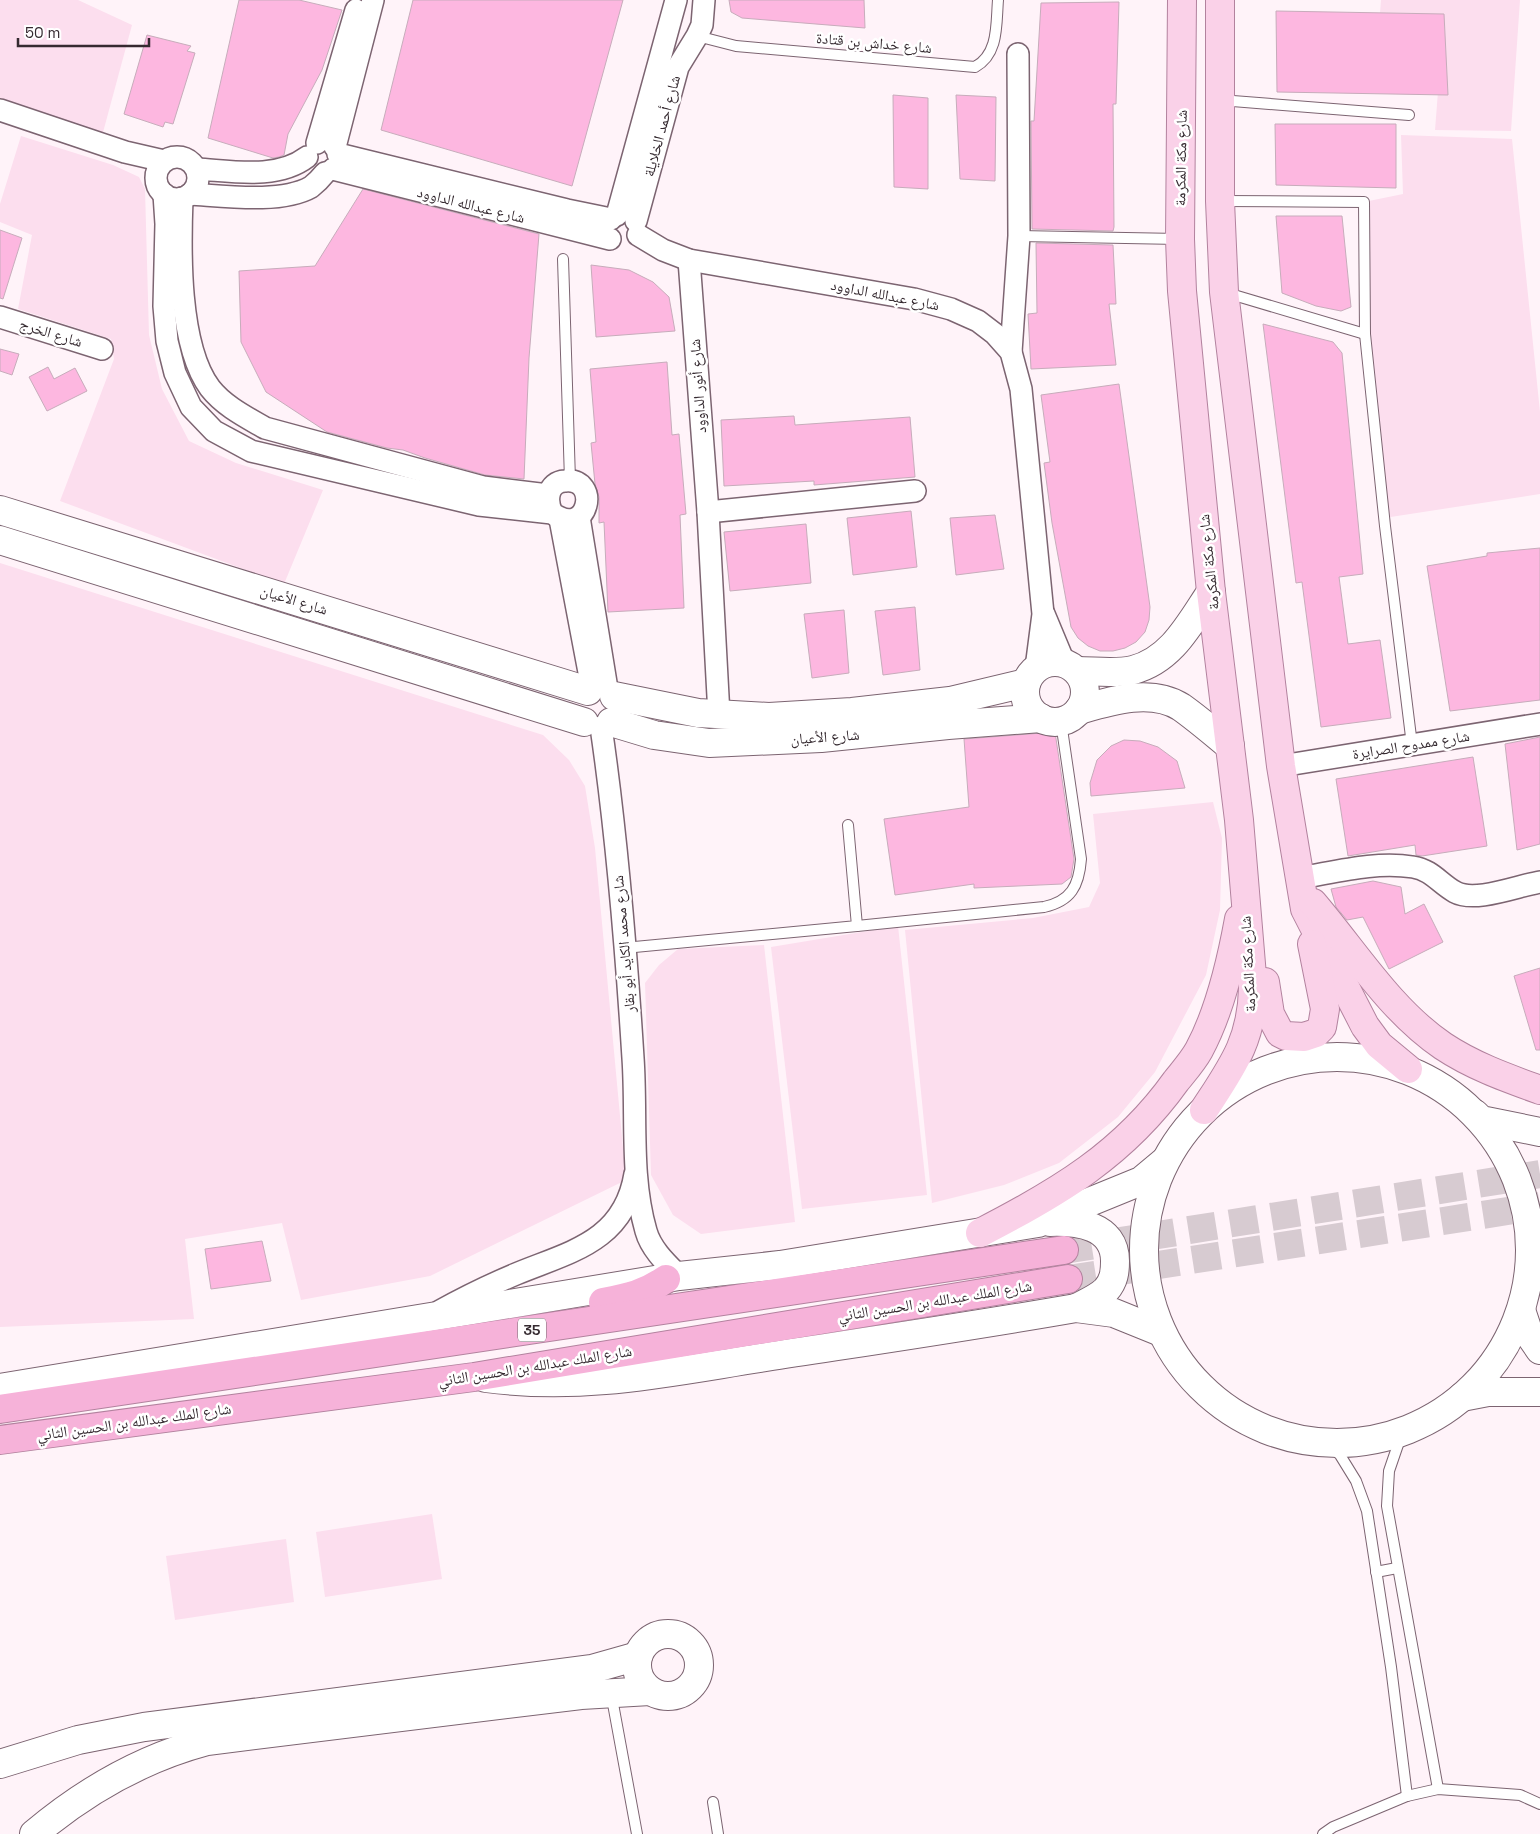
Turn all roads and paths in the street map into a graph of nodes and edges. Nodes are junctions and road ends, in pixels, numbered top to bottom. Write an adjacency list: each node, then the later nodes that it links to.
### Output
1 (358, 0): 14 (street)
2 (373, 0): 14 (street)
3 (676, 0): 8 (street, شارع أحمد الخلايلة)
4 (704, 0): 9 (street, شارع أحمد الخلايلة)
5 (998, 0): 9 (lane, شارع خداش بن قتادة)
6 (1182, 0): 20 (main road, شارع مكة المكرمة)
7 (1220, 0): 11 (main road)
8 (668, 30): 9 (street); 18 (street, شارع أحمد الخلايلة)
9 (697, 36): 18 (street, شارع أحمد الخلايلة)
10 (1018, 54): 19 (street)
11 (1219, 100): 13 (lane); 17 (main road)
12 (0, 110): 16 (street)
13 (1408, 115)
14 (326, 157): 15 (street); 16 (street); 18 (street, شارع عبدالله الداوود)
15 (197, 169): 16 (street); 16 (street)
16 (171, 185): 31 (street); 31 (street)
17 (1220, 201): 23 (main road); 25 (lane)
18 (622, 226): 22 (street, شارع عبدالله الداوود)
19 (1018, 236): 20 (lane); 27 (street)
20 (1180, 239): 34 (main road, شارع مكة المكرمة)
21 (563, 259): 28 (lane)
22 (689, 260): 27 (street, شارع عبدالله الداوود); 32 (street, شارع أنور الداوود)
23 (1224, 292): 25 (lane); 44 (main road)
24 (0, 317): 26 (street, شارع الخرج)
25 (1365, 334): 42 (lane)
26 (102, 349)
27 (1011, 352): 35 (street, شارع عبدالله الداوود)
28 (570, 480): 31 (street); 31 (street)
29 (915, 491): 32 (street)
30 (0, 510): 38 (street, شارع الأعيان)
31 (560, 511): 38 (street, شارع محمد الكايد أبو بقار)
32 (708, 512): 39 (street, شارع أنور الداوود)
33 (0, 540): 38 (street, شارع الأعيان)
34 (1211, 592): 36 (street); 43 (main road, شارع مكة المكرمة)
35 (1043, 614): 36 (street, شارع عبدالله الداوود); 37 (street, شارع عبدالله الداوود)
36 (1071, 667): 37 (street); 40 (street)
37 (1031, 675): 39 (street, شارع الأعيان); 40 (street)
38 (600, 705): 39 (street, شارع الأعيان); 40 (street, شارع الأعيان); 51 (street, شارع محمد الكايد أبو بقار)
39 (719, 715)
40 (1060, 717): 43 (street, شارع الأعيان); 50 (lane)
41 (1540, 724): 42 (street, شارع ممدوح الصرايرة)
42 (1412, 745): 44 (street, شارع ممدوح الصرايرة)
43 (1230, 746): 45 (main road, شارع مكة المكرمة)
44 (1281, 766): 48 (main road)
45 (1239, 820): 48 (main road); 49 (main road, شارع مكة المكرمة)
46 (848, 825): 50 (lane)
47 (1540, 882): 48 (street)
48 (1302, 892): 52 (main road); 53 (main road)
49 (1244, 893): 55 (main road, شارع مكة المكرمة); 60 (main road)
50 (857, 926): 51 (lane)
51 (624, 948): 58 (street, شارع محمد الكايد أبو بقار)
52 (1408, 1070): 54 (street); 55 (street)
53 (1540, 1090)
54 (1466, 1105): 56 (street); 62 (street)
55 (1204, 1110): 57 (street)
56 (1540, 1132)
57 (1166, 1160): 59 (street); 68 (street)
58 (637, 1162): 63 (street, شارع محمد الكايد أبو بقار); 67 (street, شارع محمد الكايد أبو بقار)
59 (1038, 1223): 60 (street); 65 (street)
60 (980, 1233): 63 (street)
61 (1064, 1250): 69 (highway, شارع الملك عبدالله بن الحسين الثاني / 35)
62 (1535, 1257): 66 (street)
63 (672, 1278): 67 (street); 69 (highway)
64 (1068, 1279): 71 (highway, شارع الملك عبدالله بن الحسين الثاني)
65 (1076, 1308): 68 (street); 71 (street)
66 (1521, 1310): 70 (street); 74 (street)
67 (430, 1317): 72 (street)
68 (1161, 1332): 78 (street)
69 (452, 1342): 75 (highway, شارع الملك عبدالله بن الحسين الثاني / 35)
70 (1540, 1350)
71 (474, 1377): 77 (highway, شارع الملك عبدالله بن الحسين الثاني)
72 (0, 1388)
73 (1540, 1392): 74 (street)
74 (1462, 1397): 76 (street)
75 (0, 1409)
76 (1402, 1433): 78 (street); 79 (lane)
77 (0, 1440)
78 (1316, 1443): 80 (lane)
79 (1397, 1568): 80 (lane); 85 (lane)
80 (1376, 1572): 86 (lane)
81 (638, 1656): 82 (street); 82 (street); 84 (street)
82 (650, 1691): 83 (street)
83 (611, 1692): 89 (street); 90 (lane)
84 (0, 1764)
85 (1438, 1789): 86 (lane); 88 (lane)
86 (1407, 1796): 92 (lane)
87 (713, 1802): 91 (lane)
88 (1540, 1804)
89 (34, 1834)
90 (637, 1834)
91 (718, 1834)
92 (1323, 1834)

